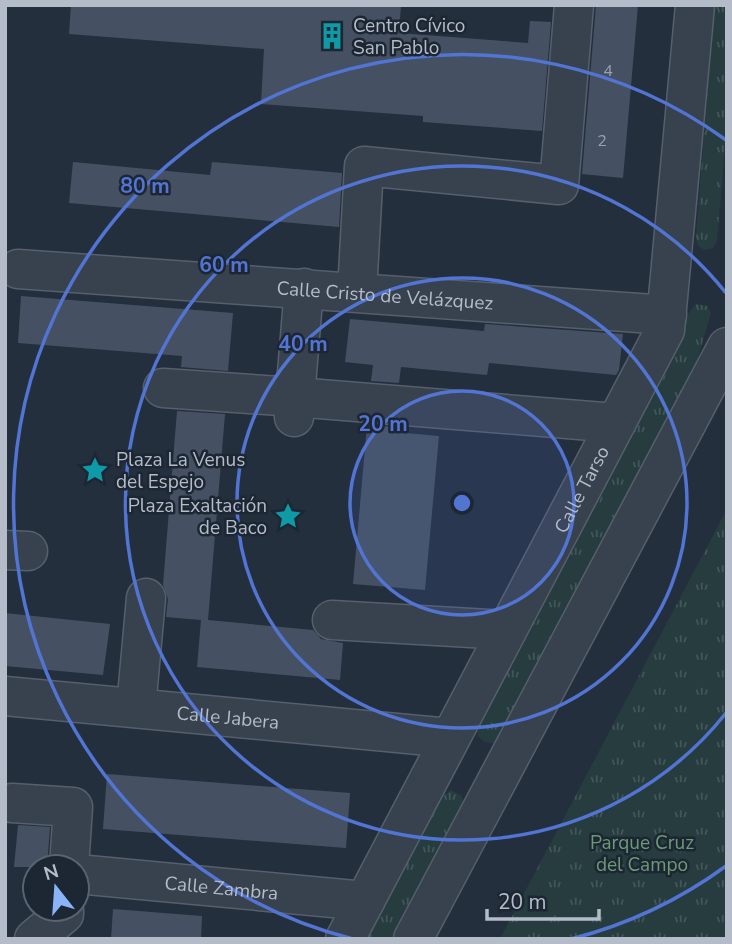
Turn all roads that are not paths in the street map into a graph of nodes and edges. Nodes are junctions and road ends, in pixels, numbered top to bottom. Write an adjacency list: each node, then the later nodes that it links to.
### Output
1 (574, 5): 5 (street)
2 (695, 5): 6 (street, Calle Tarso)
3 (18, 269): 4 (street, Calle Cristo de Velázquez)
4 (304, 288): 5 (street, Calle Cristo de Velázquez); 9 (street)
5 (357, 292): 6 (street, Calle Cristo de Velázquez)
6 (667, 315): 10 (street, Calle Tarso)
7 (727, 347): 24 (street)
8 (163, 388): 9 (street)
9 (295, 407): 10 (street)
10 (616, 423): 13 (street, Calle Tarso)
11 (146, 598): 15 (street)
12 (332, 620): 13 (street)
13 (506, 629): 16 (street, Calle Tarso)
14 (5, 696): 15 (street, Calle Jabera)
15 (136, 708): 16 (street, Calle Jabera)
16 (450, 738): 20 (street, Calle Tarso)
17 (12, 803): 18 (street)
18 (70, 853)
19 (91, 875): 20 (street, Calle Zambra)
20 (365, 901): 23 (street, Calle Tarso)
21 (53, 923): 22 (street)
22 (34, 939)
23 (345, 939)
24 (414, 939)

